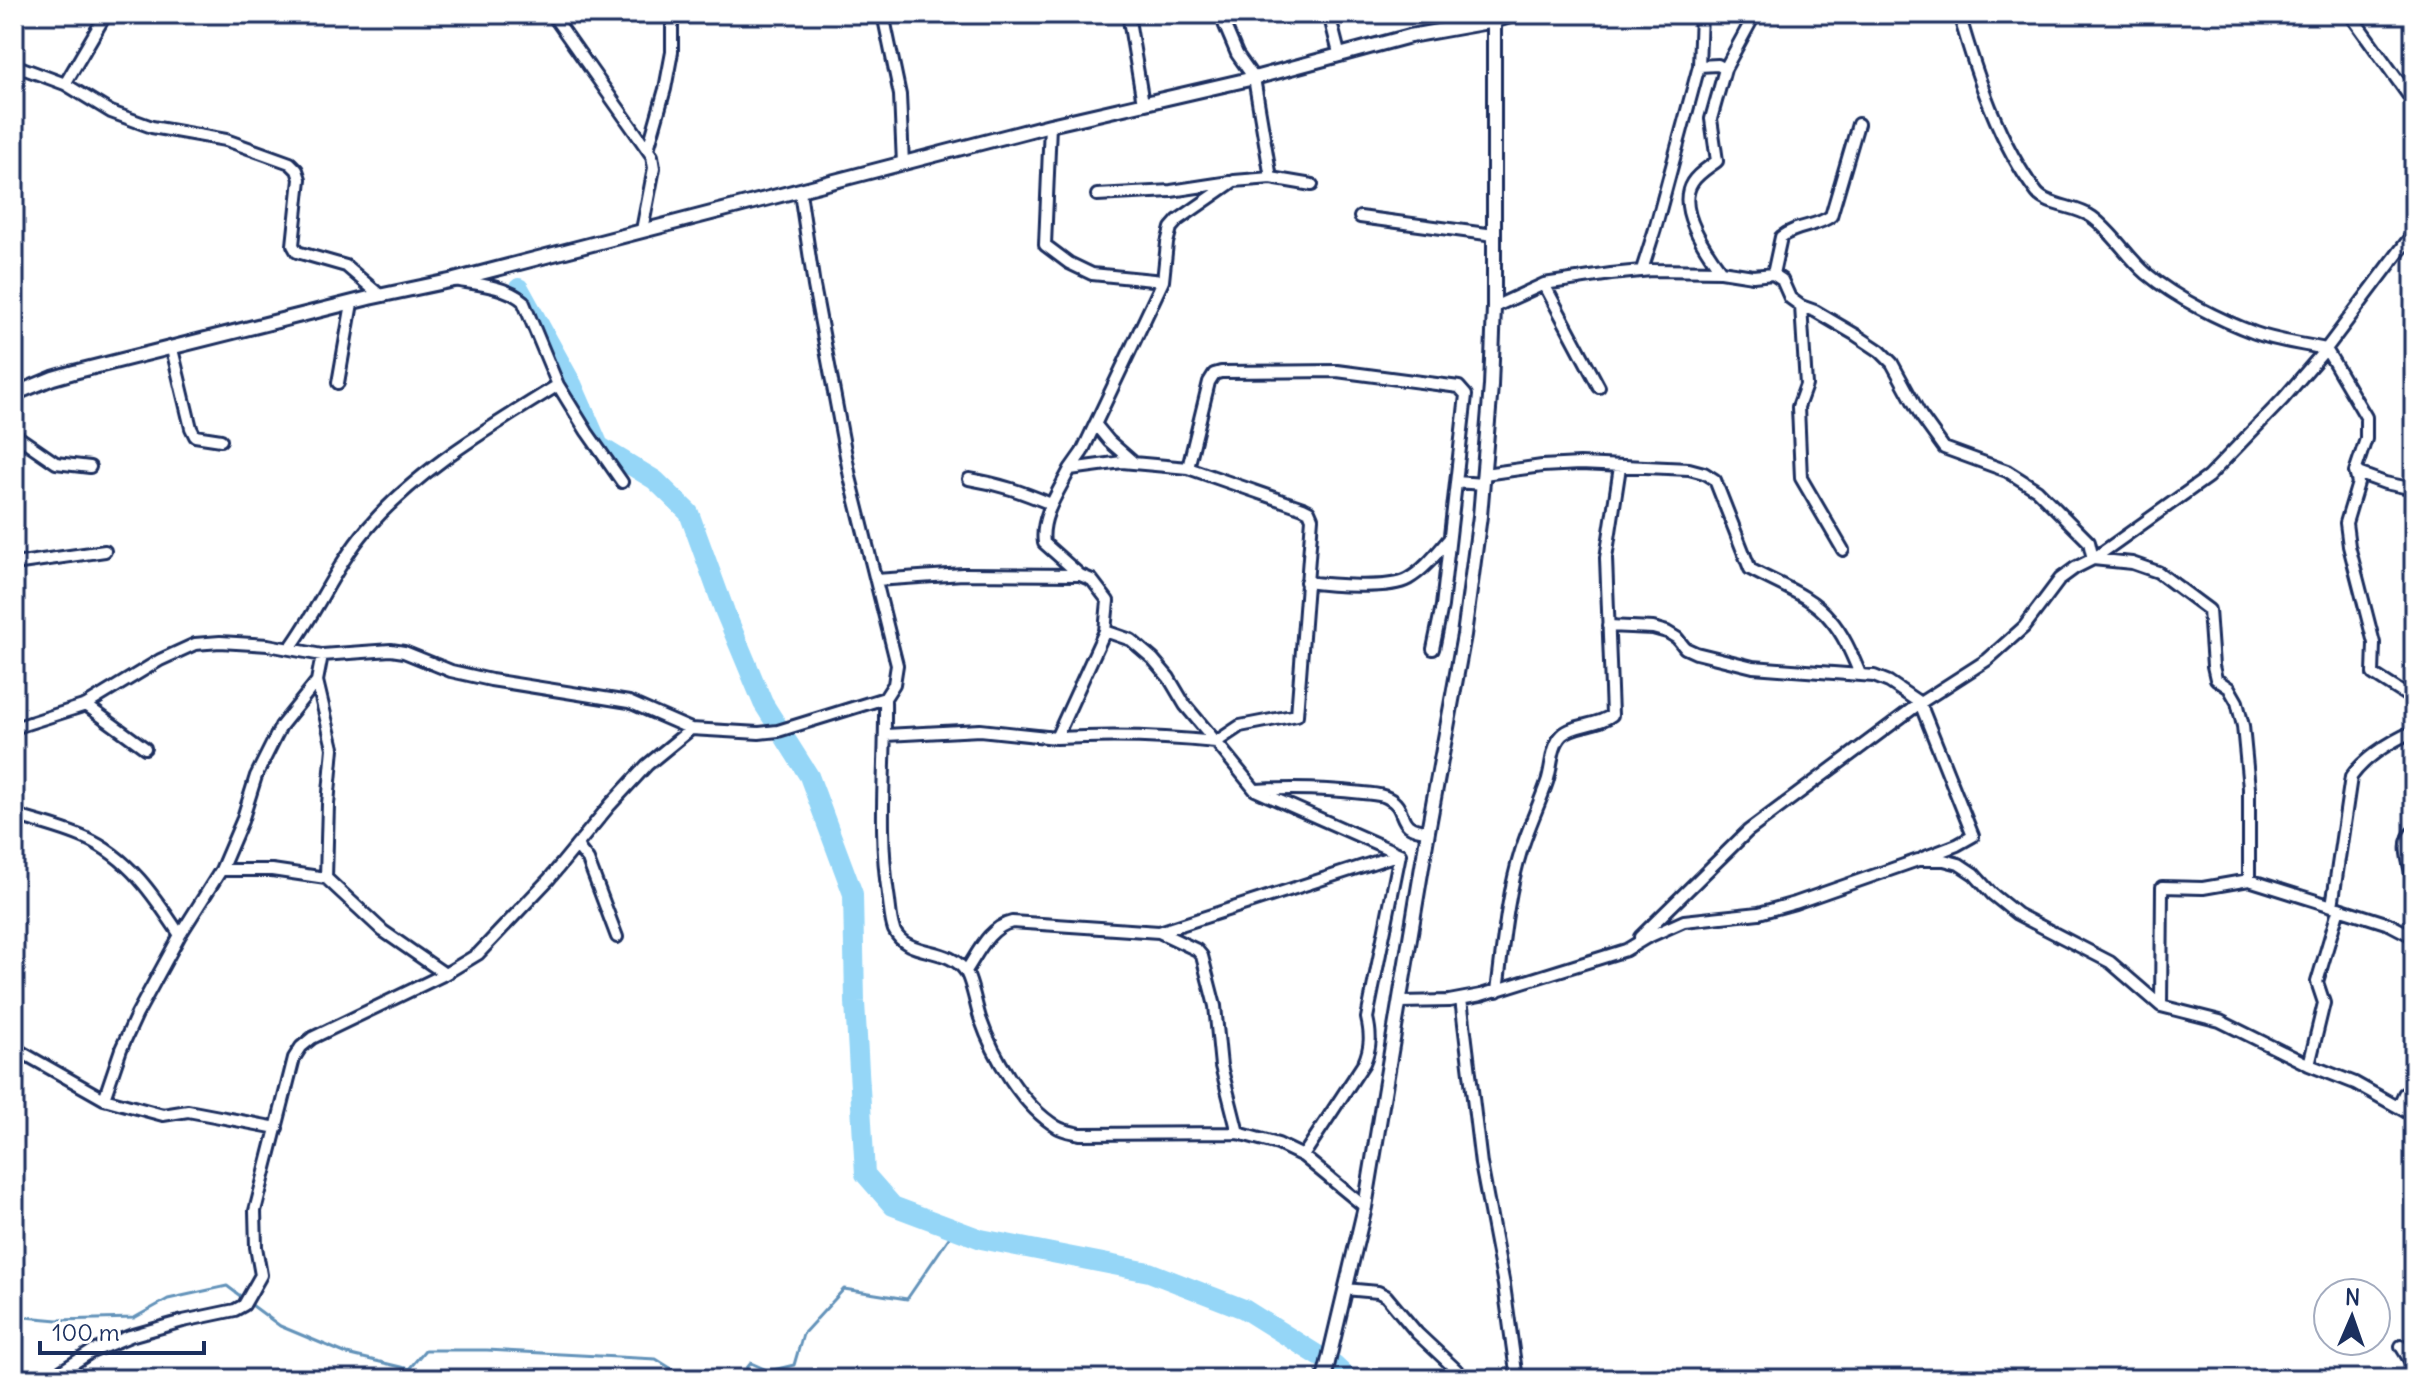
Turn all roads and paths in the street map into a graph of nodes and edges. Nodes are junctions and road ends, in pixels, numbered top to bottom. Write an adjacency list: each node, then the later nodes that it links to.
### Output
1 (106, 14): 19 (street)
2 (552, 14): 24 (street)
3 (672, 14): 24 (street)
4 (883, 14): 25 (street)
5 (1128, 14): 20 (street)
6 (1220, 14): 18 (street)
7 (1329, 14): 14 (street)
8 (1517, 14): 13 (street)
9 (1701, 14): 16 (street)
10 (1755, 14): 17 (street)
11 (1959, 14): 46 (street)
12 (2352, 16): 21 (street)
13 (1494, 18): 14 (street); 34 (street)
14 (1339, 53): 18 (street)
15 (14, 65): 19 (street)
16 (1699, 66): 17 (street); 35 (street)
17 (1725, 69): 36 (street)
18 (1254, 78): 20 (street); 26 (street)
19 (65, 84): 41 (street)
20 (1143, 103): 23 (street)
21 (2414, 103)
22 (1858, 124): 37 (street)
23 (1050, 125): 25 (street); 39 (street)
24 (648, 149): 32 (street)
25 (903, 164): 29 (street)
26 (1271, 178): 27 (street); 28 (street)
27 (1234, 181): 30 (street); 39 (street)
28 (1312, 185)
29 (800, 192): 32 (street); 73 (street)
30 (1097, 195)
31 (1360, 217): 34 (street)
32 (642, 230): 38 (street)
33 (2414, 232): 46 (street)
34 (1494, 235): 44 (street)
35 (1642, 270): 36 (street); 40 (street)
36 (1721, 271): 37 (street)
37 (1773, 274): 43 (street)
38 (454, 280): 41 (street); 49 (street)
39 (1163, 281): 52 (street)
40 (1544, 284): 44 (street); 50 (street)
41 (381, 296): 42 (street)
42 (352, 303): 45 (street); 48 (street)
43 (1801, 306): 68 (street); 70 (street)
44 (1494, 307): 62 (street)
45 (172, 349): 51 (street); 54 (street)
46 (2326, 349): 60 (street); 70 (street)
47 (14, 376): 51 (street)
48 (338, 383)
49 (558, 385): 63 (street); 77 (street)
50 (1599, 387)
51 (17, 392)
52 (1095, 424): 55 (street); 59 (street)
53 (14, 434): 56 (street)
54 (221, 440)
55 (1134, 463): 58 (street); 59 (street)
56 (90, 467)
57 (1620, 467): 62 (street); 75 (street); 80 (street)
58 (1188, 468): 64 (street); 74 (street)
59 (1070, 469): 66 (street)
60 (2355, 472): 65 (street); 83 (street)
61 (969, 479): 66 (street)
62 (1483, 479): 64 (street); 95 (street)
63 (622, 482)
64 (1456, 482): 67 (street)
65 (2414, 489)
66 (1051, 504): 72 (street)
67 (1449, 539): 74 (street); 78 (street)
68 (1843, 550)
69 (105, 551): 71 (street)
70 (2093, 559): 84 (street); 102 (street)
71 (14, 564)
72 (1080, 575): 73 (street); 76 (street)
73 (876, 580): 82 (street)
74 (1306, 582): 91 (street)
75 (1608, 626): 80 (street); 112 (street)
76 (1105, 631): 90 (street); 91 (street)
77 (290, 648): 79 (street); 85 (street)
78 (1433, 649)
79 (322, 655): 81 (street); 87 (street)
80 (1860, 674): 84 (street)
81 (317, 681): 100 (street); 101 (street)
82 (885, 698): 87 (street); 89 (street)
83 (2414, 700)
84 (1920, 703): 99 (street); 109 (street)
85 (86, 705): 86 (street); 92 (street)
86 (14, 728)
87 (691, 729): 97 (street)
88 (2414, 731): 104 (street)
89 (886, 735): 90 (street); 110 (street)
90 (1056, 738): 91 (street)
91 (1216, 742): 93 (street)
92 (145, 748)
93 (1255, 790): 95 (street); 98 (street)
94 (14, 815): 106 (street)
95 (1428, 831): 114 (street)
96 (2414, 831): 103 (street)
97 (577, 846): 107 (street); 111 (street)
98 (1400, 854): 105 (street); 124 (street)
99 (1918, 860): 109 (street); 115 (street)
100 (221, 870): 101 (street); 106 (street)
101 (326, 878): 111 (street)
102 (2249, 880): 104 (street); 115 (street)
103 (2414, 884)
104 (2335, 907): 108 (street); 117 (street)
105 (1159, 932): 110 (street); 123 (street)
106 (180, 935): 119 (street)
107 (617, 937)
108 (2414, 937)
109 (1626, 950): 112 (street)
110 (966, 971): 123 (street)
111 (445, 974): 122 (street)
112 (1497, 991): 113 (street)
113 (1461, 999): 114 (street); 132 (street)
114 (1400, 1002): 125 (street)
115 (2161, 1006): 117 (street)
116 (14, 1048): 119 (street)
117 (2309, 1065): 120 (street)
118 (2414, 1089): 120 (street)
119 (104, 1099): 122 (street)
120 (2398, 1107): 121 (street)
121 (2414, 1116)
122 (277, 1128): 130 (street)
123 (1238, 1133): 124 (street)
124 (1303, 1156): 125 (street)
125 (1365, 1207): 126 (street)
126 (1345, 1289): 129 (street); 131 (street)
127 (2401, 1346): 128 (street)
128 (2414, 1367)
129 (1325, 1374)
130 (49, 1379)
131 (1466, 1379)
132 (1517, 1379)

